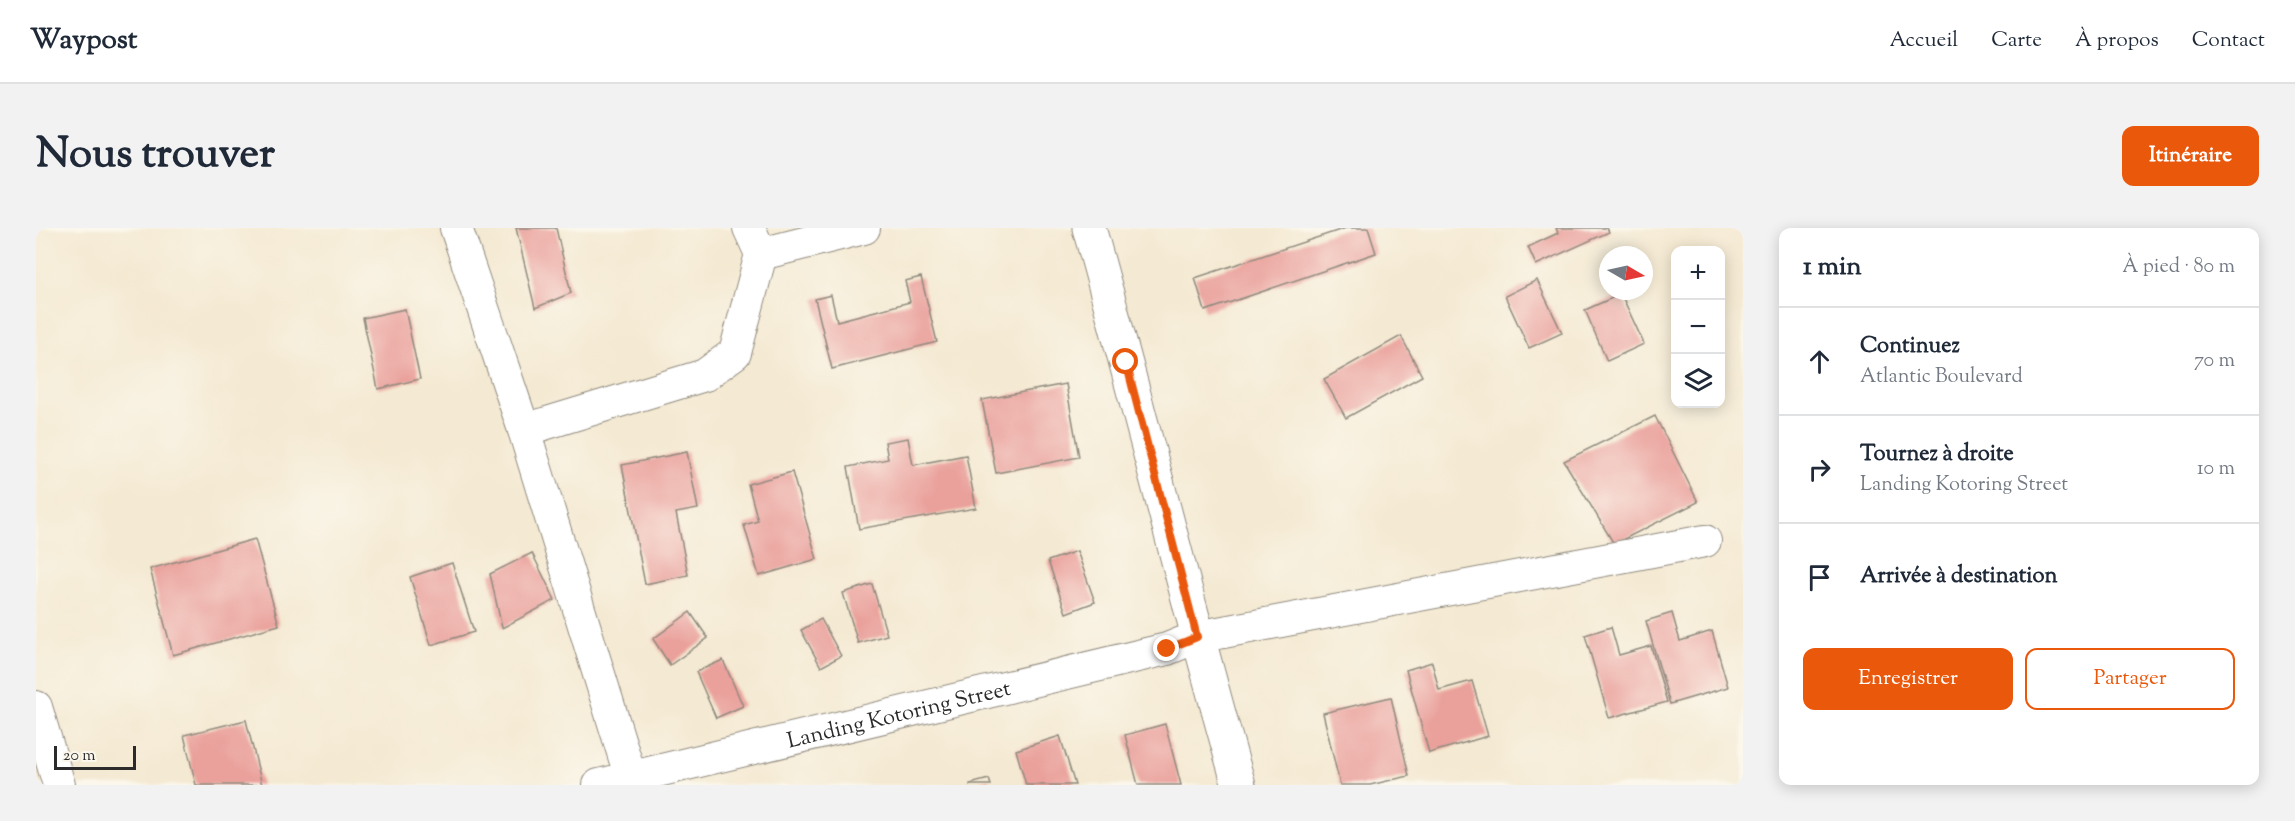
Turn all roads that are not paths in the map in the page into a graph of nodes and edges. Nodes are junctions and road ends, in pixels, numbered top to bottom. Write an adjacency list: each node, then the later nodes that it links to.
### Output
1 (456, 228): 5 (street)
2 (864, 228): 4 (street)
3 (1089, 228): 7 (street)
4 (755, 241): 5 (street)
5 (524, 430): 9 (street)
6 (1705, 541): 7 (street, Landing Kotoring Street)
7 (1197, 637): 9 (street, Landing Kotoring Street); 12 (street)
8 (36, 707): 10 (street)
9 (632, 781): 11 (street, Landing Kotoring Street)
10 (59, 785)
11 (599, 785)
12 (1239, 785)

